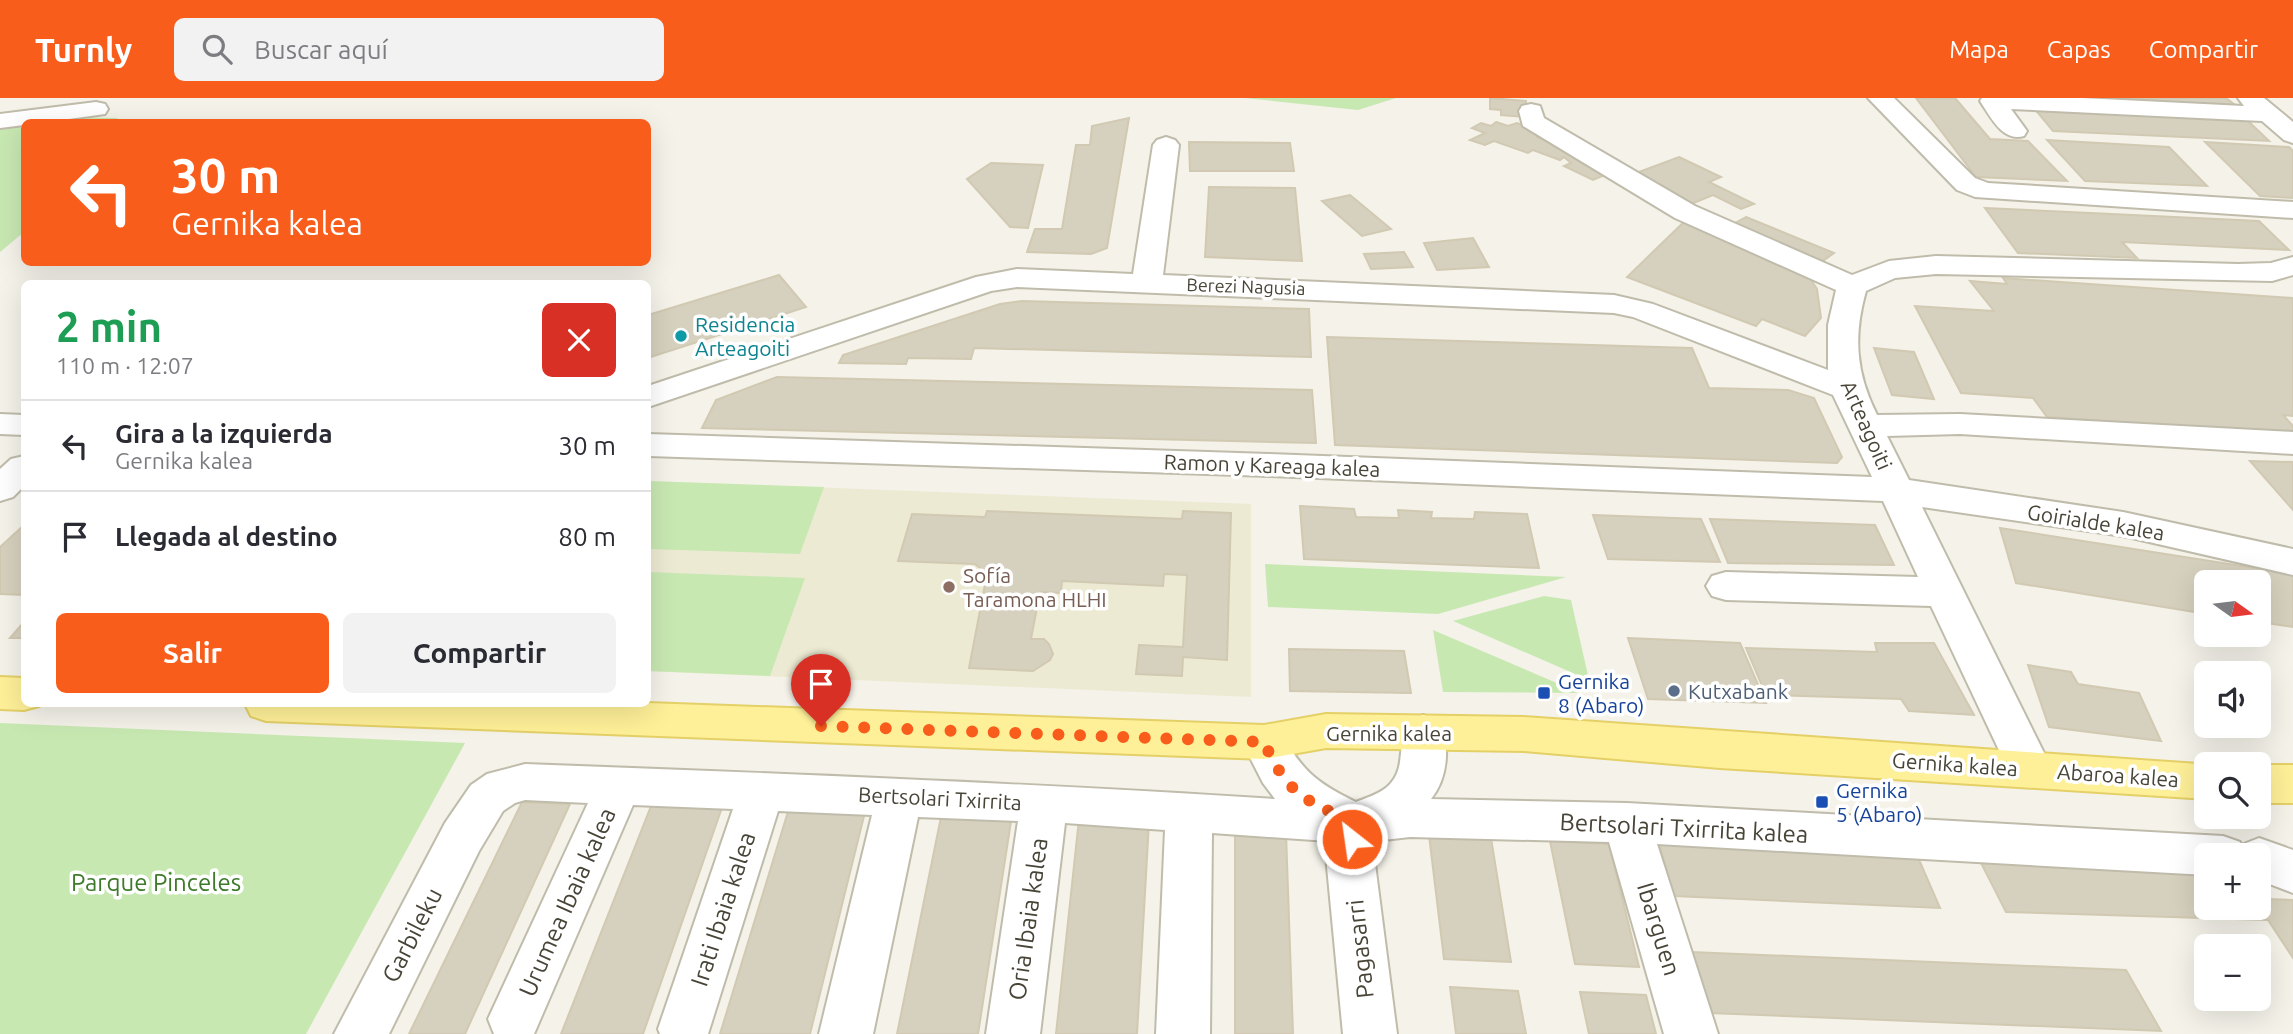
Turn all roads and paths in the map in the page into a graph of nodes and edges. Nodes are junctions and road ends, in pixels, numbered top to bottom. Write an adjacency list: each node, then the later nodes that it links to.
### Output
1 (1880, 98): 10 (street)
2 (2250, 98): 5 (street)
3 (96, 109): 6 (street)
4 (1531, 111): 13 (street)
5 (2269, 114): 7 (street); 8 (street)
6 (0, 121)
7 (2015, 131)
8 (2293, 135)
9 (1166, 145): 12 (street)
10 (2293, 210)
11 (2293, 265): 13 (street)
12 (1147, 282): 14 (street, Berezi Nagusia); 15 (street, Berezi Nagusia)
13 (1852, 286): 14 (street, Arteagoiti)
14 (1847, 389): 18 (street, Arteagoiti)
15 (651, 396)
16 (0, 424): 17 (street)
17 (21, 425)
18 (1865, 426): 19 (street); 23 (street, Arteagoiti)
19 (2293, 443)
20 (651, 445): 23 (street, Ramon y Kareaga kalea)
21 (21, 470): 22 (street)
22 (0, 489)
23 (1897, 491): 24 (street, Goirialde kalea); 26 (street, Arteagoiti)
24 (2293, 562)
25 (1726, 586): 26 (street)
26 (1945, 592): 33 (street, Arteagoiti)
27 (0, 693): 28 (main road)
28 (21, 694)
29 (408, 707): 30 (main road, Gernika kalea)
30 (456, 708): 32 (main road, Gernika kalea)
31 (1423, 732): 32 (main road, Gernika kalea); 33 (main road, Gernika kalea); 43 (street)
32 (1264, 742): 43 (street)
33 (2030, 769): 34 (main road, Abaroa kalea)
34 (2194, 780)
35 (525, 782): 38 (street, Bertsolari Txirrita); 48 (street, Garbileku)
36 (2271, 784): 37 (main road)
37 (2293, 784)
38 (619, 785): 39 (street, Bertsolari Txirrita); 46 (street, Urumea Ibaia kalea)
39 (762, 790): 40 (street, Bertsolari Txirrita); 47 (street, Irati Ibaia kalea)
40 (899, 796): 41 (street, Bertsolari Txirrita); 49 (street)
41 (1044, 803): 42 (street, Bertsolari Txirrita); 50 (street, Oria Ibaia kalea)
42 (1189, 812): 43 (street, Bertsolari Txirrita); 51 (street)
43 (1354, 823): 44 (street, Bertsolari Txirrita kalea); 52 (street, Pagasarri)
44 (1627, 823): 45 (street, Bertsolari Txirrita kalea); 53 (street, Ibarguen)
45 (2194, 857)
46 (514, 1019)
47 (684, 1029)
48 (361, 1034)
49 (846, 1034)
50 (1013, 1034)
51 (1183, 1034)
52 (1370, 1034)
53 (1691, 1034)

